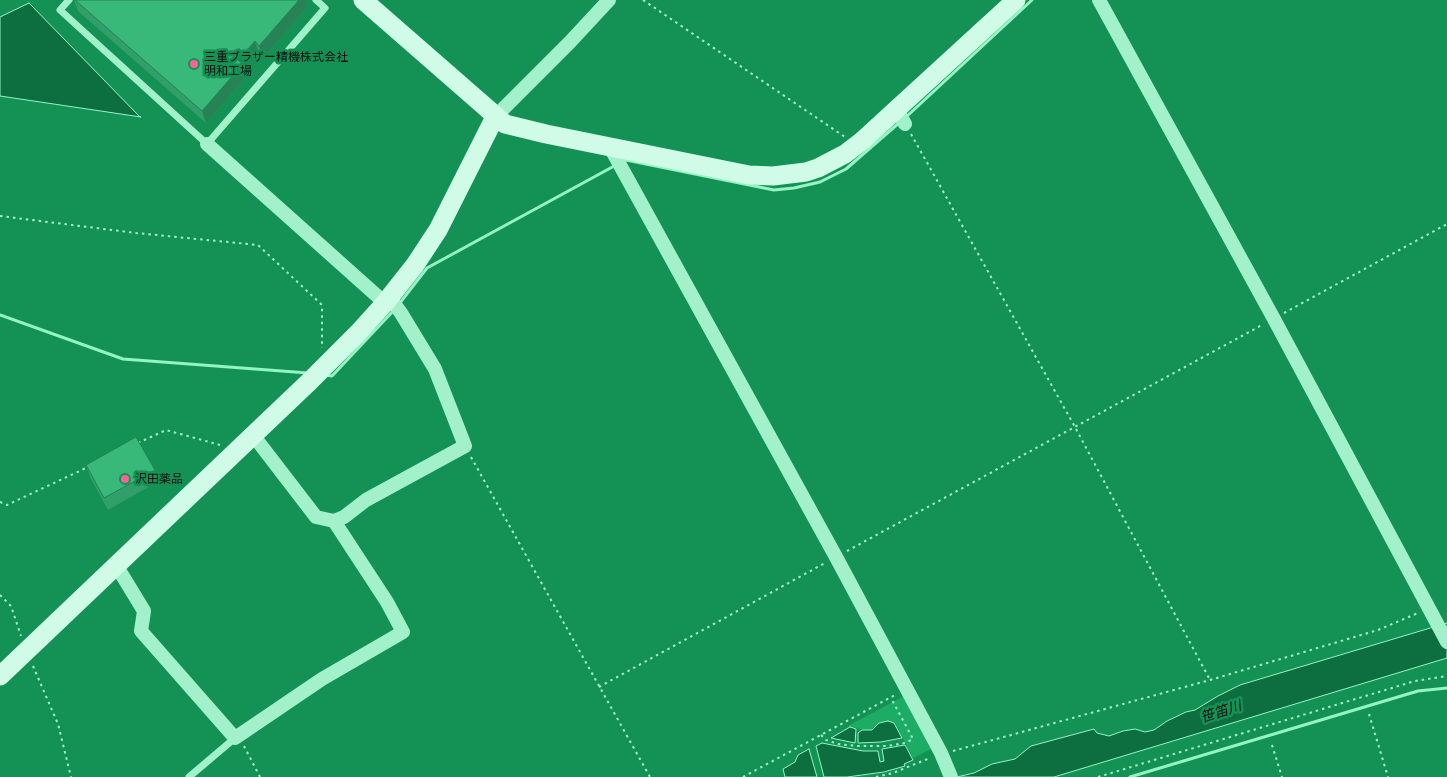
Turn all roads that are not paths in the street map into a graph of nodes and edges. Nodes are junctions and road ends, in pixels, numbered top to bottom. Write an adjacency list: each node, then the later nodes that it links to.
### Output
1 (69, 0): 8 (lane)
2 (316, 0): 8 (lane)
3 (363, 0): 7 (street)
4 (608, 0): 7 (street)
5 (1016, 0): 9 (street)
6 (1099, 0): 14 (street)
7 (495, 117): 9 (street); 10 (street)
8 (207, 144): 10 (street)
9 (616, 158): 18 (street)
10 (393, 304): 11 (street); 12 (street)
11 (252, 435): 12 (street); 13 (street)
12 (334, 521): 16 (street)
13 (116, 565): 15 (street); 16 (street)
14 (1447, 642)
15 (0, 676)
16 (235, 738): 17 (lane)
17 (189, 777)
18 (951, 777)

